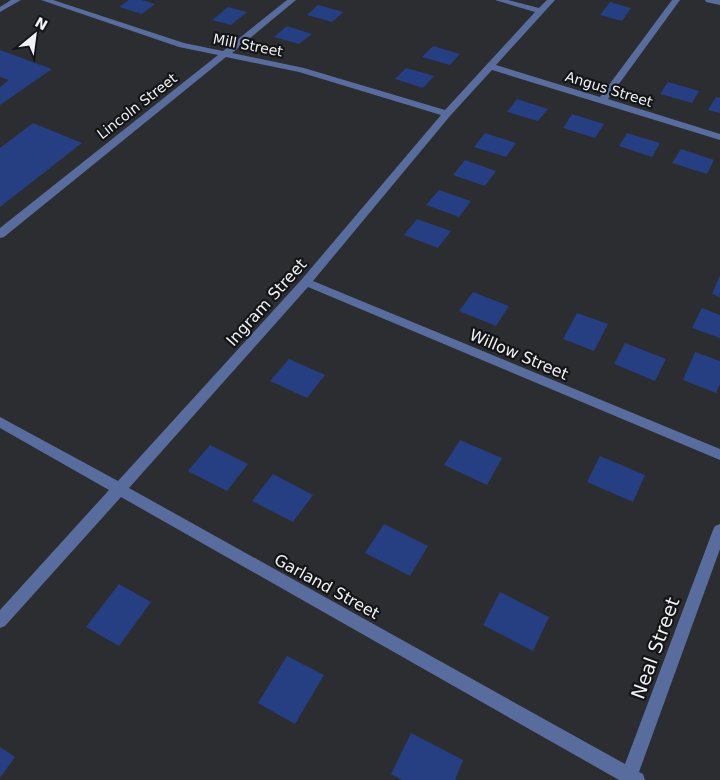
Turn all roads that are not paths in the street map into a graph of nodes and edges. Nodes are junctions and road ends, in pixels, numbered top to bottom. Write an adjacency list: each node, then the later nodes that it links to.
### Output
1 (17, 0): 9 (street)
2 (45, 0): 11 (street, Mill Street)
3 (292, 0): 11 (street, Lincoln Street)
4 (499, 0): 10 (street)
5 (551, 0): 10 (street, Ingram Street)
6 (676, 0): 13 (street)
7 (709, 0): 8 (street)
8 (720, 3)
9 (0, 10)
10 (541, 11): 12 (street, Ingram Street)
11 (224, 55): 14 (street, Mill Street); 16 (street, Lincoln Street)
12 (490, 66): 13 (street, Angus Street); 14 (street, Ingram Street)
13 (602, 101): 15 (street, Angus Street)
14 (447, 114): 17 (street, Ingram Street)
15 (720, 137)
16 (0, 234)
17 (306, 282): 19 (street, Willow Street); 20 (street, Ingram Street)
18 (0, 422): 20 (street, Garland Street)
19 (720, 455)
20 (118, 489): 22 (street, Ingram Street); 23 (street, Garland Street)
21 (720, 530): 23 (street, Neal Street)
22 (0, 621)
23 (631, 779)

